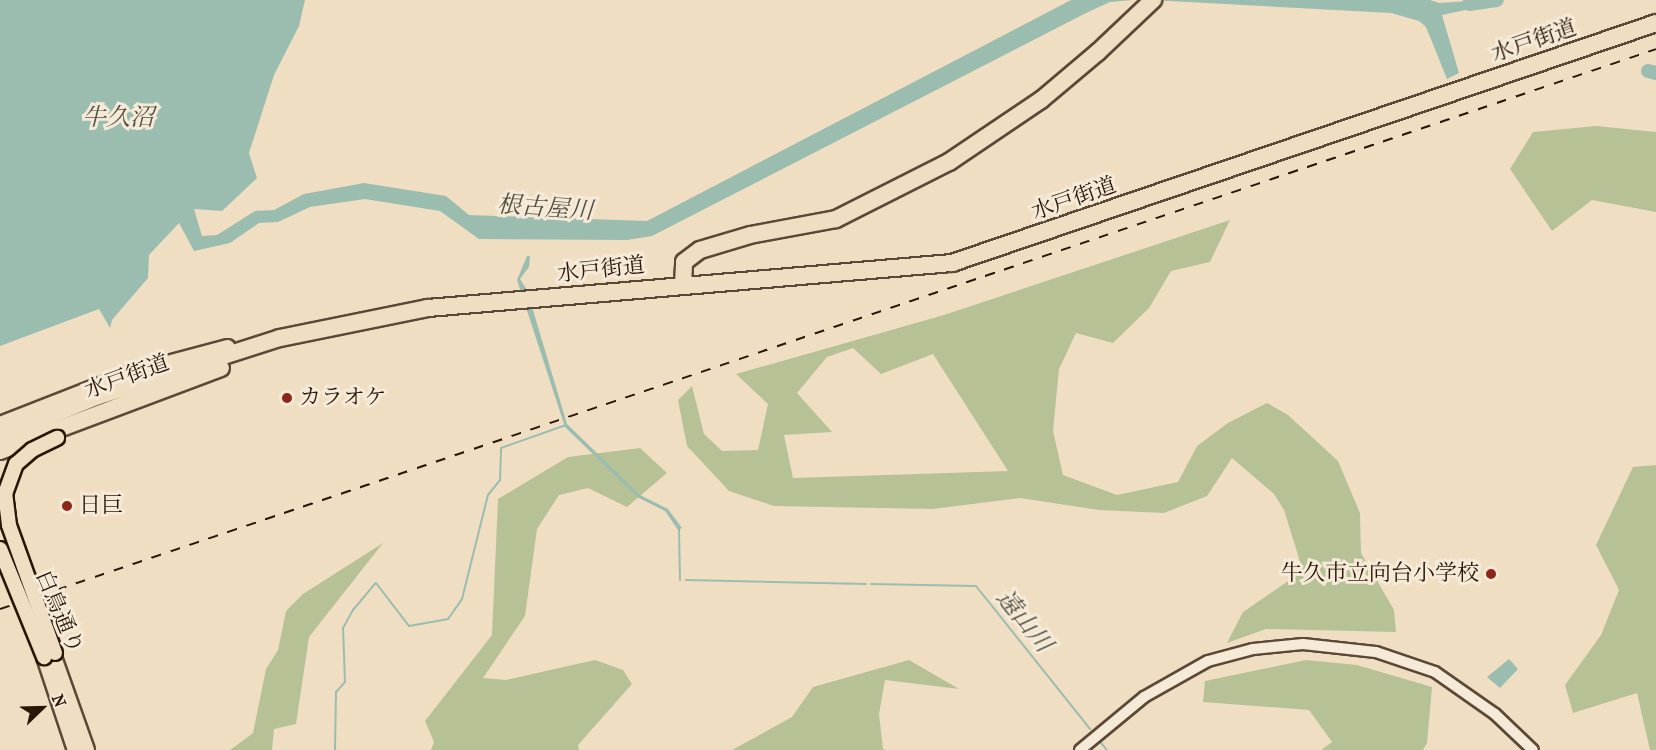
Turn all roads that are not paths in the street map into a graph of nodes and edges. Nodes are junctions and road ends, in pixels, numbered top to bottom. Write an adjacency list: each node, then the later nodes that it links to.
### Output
1 (1153, 0): 3 (highway)
2 (1656, 22): 3 (highway, 水戸街道)
3 (683, 284): 4 (highway, 水戸街道)
4 (483, 304): 5 (highway, 水戸街道); 6 (highway, 水戸街道)
5 (279, 338): 7 (main road); 8 (highway, 水戸街道)
6 (192, 377): 9 (highway, 水戸街道); 13 (main road, bridge)
7 (0, 424)
8 (0, 436)
9 (0, 451)
10 (0, 526): 13 (main road, 白鳥通り, bridge)
11 (0, 549): 13 (main road, 白鳥通り, bridge)
12 (0, 567): 13 (main road, bridge)
13 (48, 655): 14 (main road, 白鳥通り)
14 (58, 678): 15 (main road, 白鳥通り); 16 (main road, 白鳥通り)
15 (75, 750)
16 (87, 750)
17 (1080, 750): 18 (street)
18 (1533, 750)

